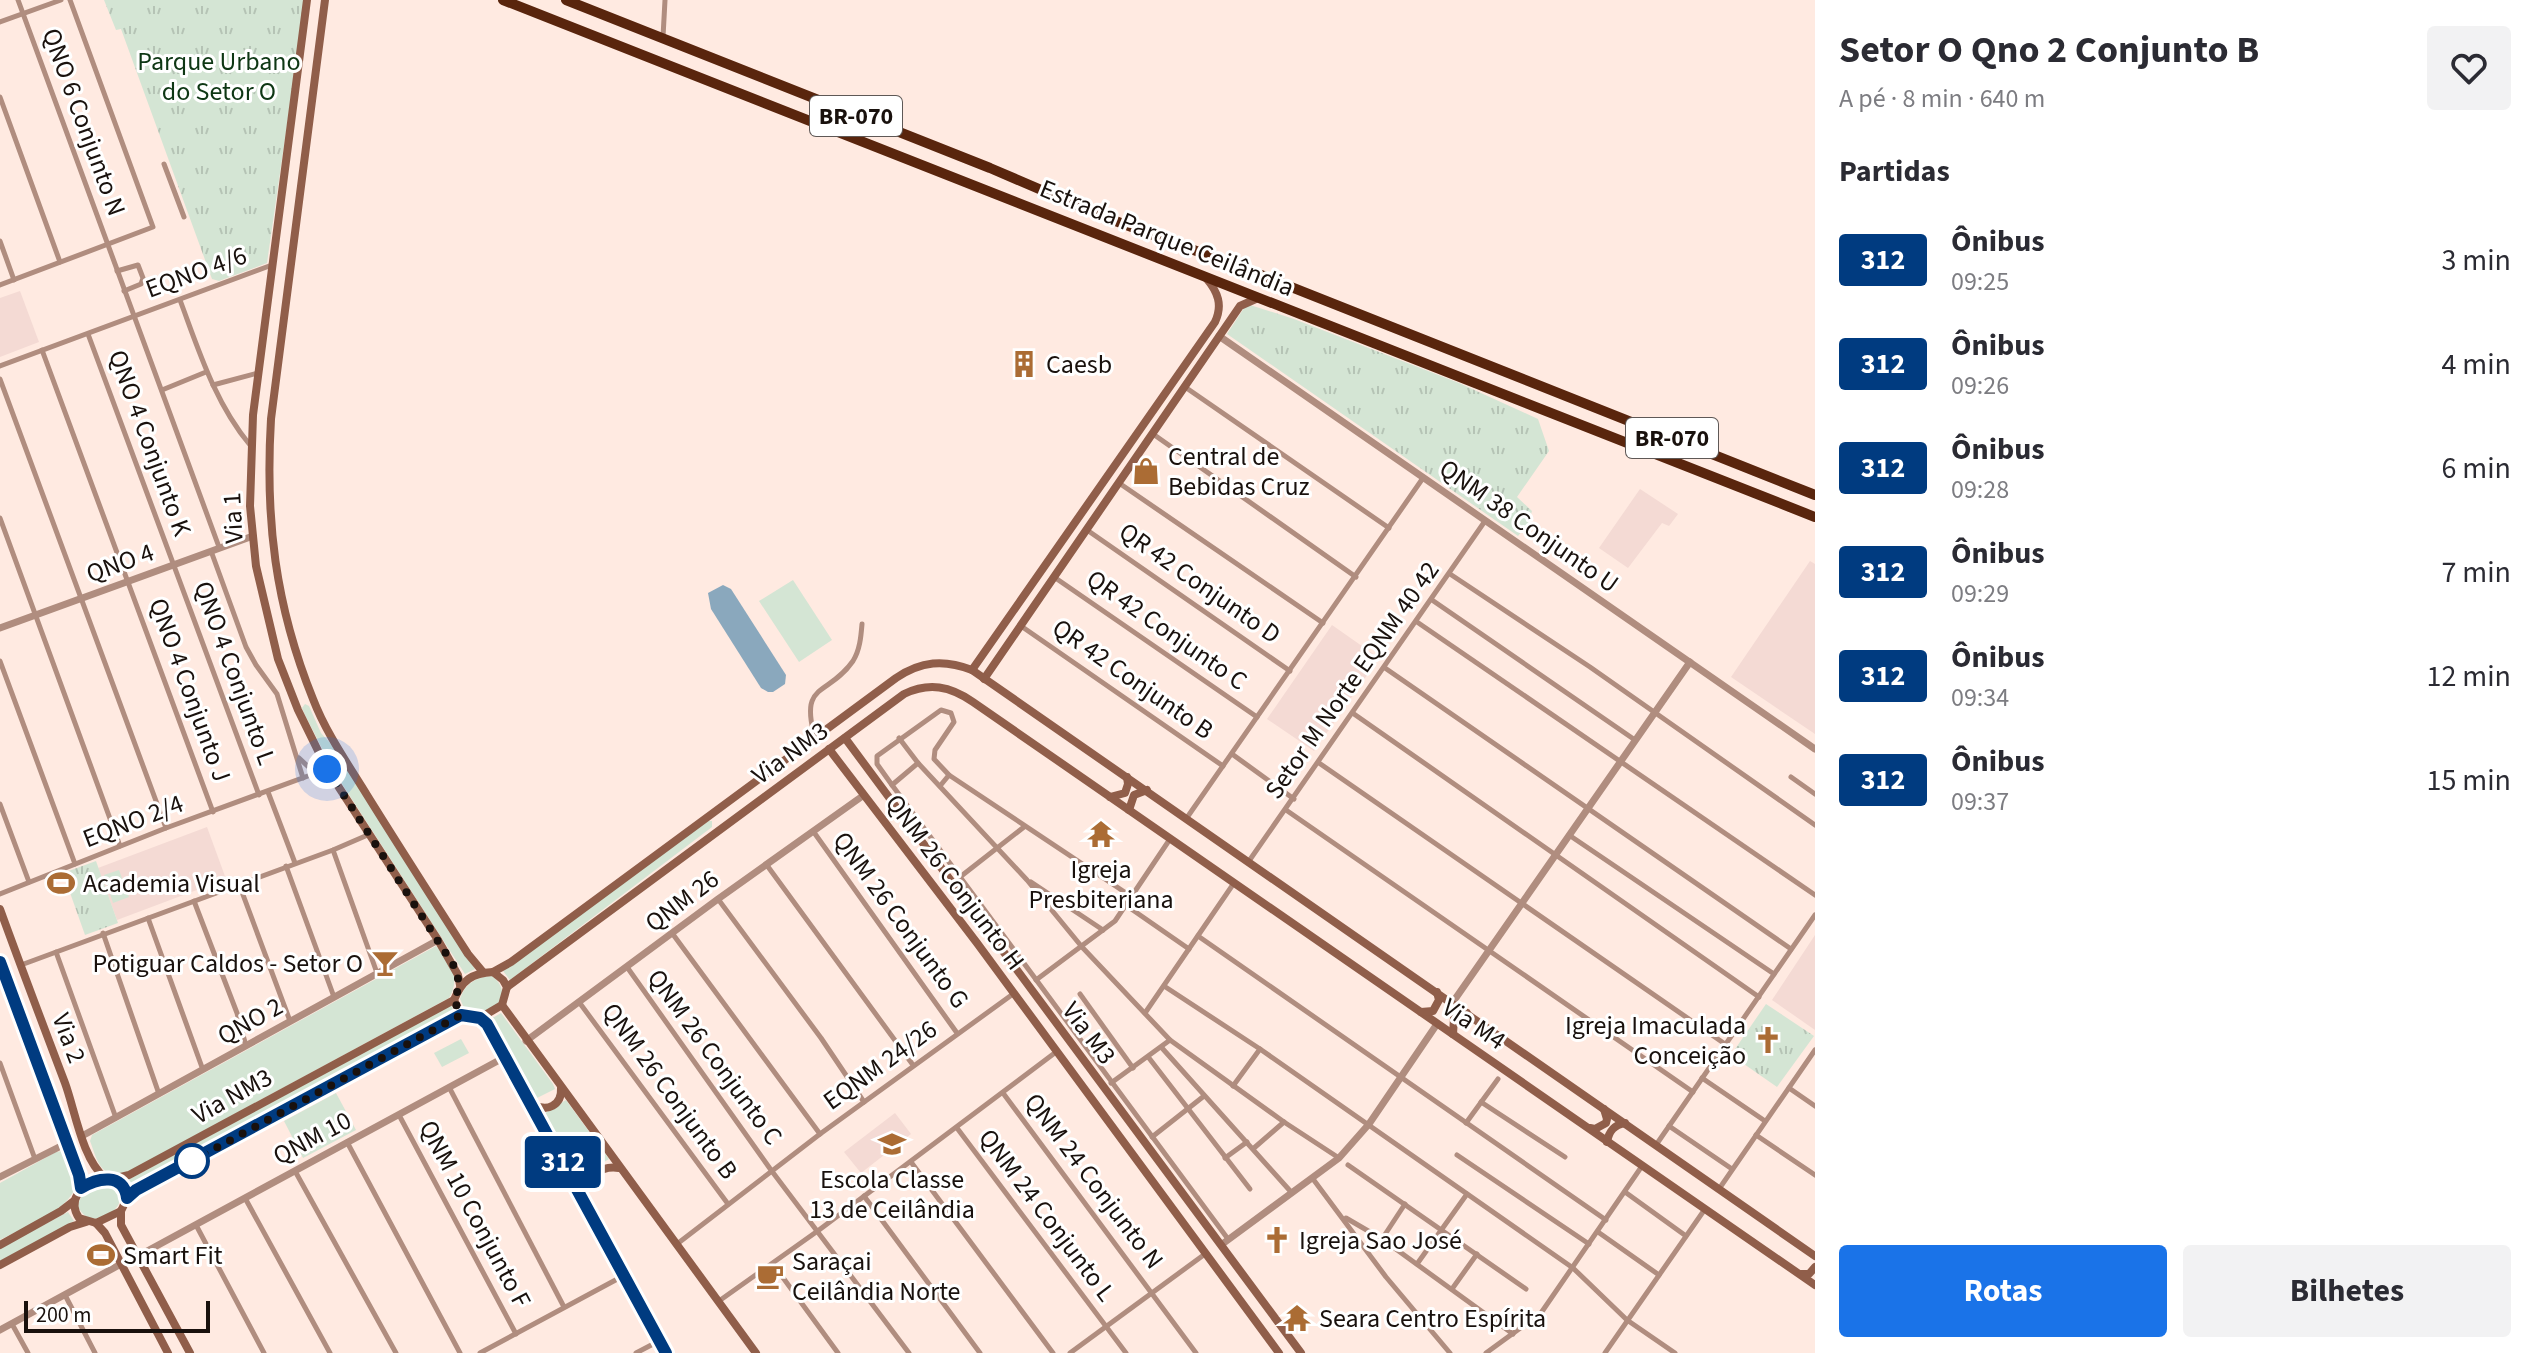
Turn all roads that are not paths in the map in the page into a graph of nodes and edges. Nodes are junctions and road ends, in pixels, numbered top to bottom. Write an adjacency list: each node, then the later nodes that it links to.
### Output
1 (18, 0): 9 (street, QNO 6 Conjunto N)
2 (61, 0): 9 (street)
3 (70, 0): 21 (street)
4 (307, 0): 15 (main road, Via 1)
5 (325, 0): 16 (main road, Via 1)
6 (503, 0): 12 (highway, Estrada Parque Ceilândia / BR-070)
7 (566, 0): 11 (highway, Estrada Parque Ceilândia / BR-070)
8 (665, 0): 11 (street)
9 (23, 14): 10 (street); 21 (street, QNO 6 Conjunto N)
10 (0, 22)
11 (663, 38): 12 (highway); 17 (highway, Estrada Parque Ceilândia / BR-070)
12 (649, 57): 18 (highway, Estrada Parque Ceilândia / BR-070)
13 (0, 97): 22 (street)
14 (164, 164): 19 (street)
15 (284, 167): 16 (main road); 23 (main road, Via 1)
16 (303, 171): 37 (main road, Via 1)
17 (1050, 194): 18 (highway); 41 (highway, Estrada Parque Ceilândia / BR-070)
18 (1042, 212): 25 (highway, Estrada Parque Ceilândia / BR-070)
19 (184, 217)
20 (0, 241): 26 (street)
21 (108, 244): 22 (street); 24 (street, EQNO 4/6)
22 (60, 262): 26 (street)
23 (272, 265): 30 (street, EQNO 4/6); 39 (main road, Via 1)
24 (117, 271): 28 (street, EQNO 4/6); 28 (street, EQNO 4/6)
25 (1205, 278): 29 (highway, Estrada Parque Ceilândia / BR-070); 32 (main road)
26 (14, 280): 27 (street)
27 (0, 285)
28 (124, 291): 31 (street, EQNO 4/6)
29 (1258, 298): 33 (main road); 45 (highway, Estrada Parque Ceilândia / BR-070)
30 (180, 300): 31 (street, EQNO 4/6); 38 (street)
31 (134, 317): 34 (street, EQNO 4/6); 44 (street)
32 (1215, 322): 33 (main road); 72 (main road)
33 (1222, 332): 43 (main road); 49 (street, QNM 38 Conjunto U)
34 (88, 334): 35 (street, EQNO 4/6); 59 (street, QNO 4 Conjunto K)
35 (42, 350): 36 (street, EQNO 4/6); 63 (street, QNO 4 Conjunto J)
36 (0, 366)
37 (277, 371): 46 (main road); 73 (main road, Via 1)
38 (206, 372): 42 (street); 44 (street)
39 (258, 373): 42 (street); 46 (main road, Via 1)
40 (0, 379): 64 (street)
41 (1529, 382): 45 (highway); 51 (highway, Estrada Parque Ceilândia / BR-070)
42 (213, 385): 48 (street)
43 (1184, 386): 47 (main road); 55 (street)
44 (162, 390): 58 (street)
45 (1519, 401): 52 (highway, Estrada Parque Ceilândia / BR-070)
46 (253, 415): 48 (main road, Via 1)
47 (1152, 433): 50 (main road); 62 (street)
48 (250, 445): 57 (main road, Via 1)
49 (1423, 477): 54 (street, QNM 38 Conjunto U); 55 (street)
50 (1119, 482): 56 (main road); 68 (street)
51 (1815, 495)
52 (1815, 517)
53 (0, 518): 66 (street)
54 (1485, 521): 60 (street, Setor M Norte EQNM 40 42); 76 (street, QNM 38 Conjunto U)
55 (1389, 528): 62 (street)
56 (1086, 529): 61 (main road); 79 (street, QR 42 Conjunto D)
57 (253, 536): 58 (street, QNO 4); 81 (main road, Via 1)
58 (215, 548): 59 (street, QNO 4); 97 (street)
59 (173, 565): 63 (street, QNO 4); 116 (street, QNO 4 Conjunto L)
60 (1450, 574): 65 (street, Setor M Norte EQNM 40 42); 86 (street)
61 (1054, 577): 70 (main road); 88 (street, QR 42 Conjunto C)
62 (1356, 577): 68 (street)
63 (129, 582): 64 (street, QNO 4); 125 (street, QNO 4 Conjunto J)
64 (82, 598): 66 (street, QNO 4); 131 (street)
65 (1432, 600): 67 (street, Setor M Norte EQNM 40 42); 93 (street)
66 (36, 615): 71 (street, QNO 4); 137 (street)
67 (1417, 622): 77 (street, Setor M Norte EQNM 40 42); 99 (street)
68 (1323, 623): 79 (street)
69 (862, 624): 90 (street)
70 (1020, 625): 74 (main road); 103 (street, QR 42 Conjunto B)
71 (0, 628)
72 (993, 639): 74 (main road); 78 (main road)
73 (292, 641): 81 (main road); 94 (main road, Via 1)
74 (1005, 648): 80 (main road)
75 (0, 661): 143 (street)
76 (1690, 662): 86 (street); 96 (street, QNM 38 Conjunto U)
77 (1385, 668): 87 (street, Setor M Norte EQNM 40 42); 122 (street)
78 (972, 670): 80 (main road, Via NM3); 82 (main road, Via NM3)
79 (1290, 671): 88 (street)
80 (984, 679): 108 (main road, Via M4)
81 (289, 687): 85 (main road, Via 1)
82 (878, 691): 83 (main road); 84 (main road, Via NM3)
83 (884, 708): 89 (main road, Via NM3); 118 (main road, Via NM3)
84 (854, 709): 89 (main road); 90 (main road, Via NM3)
85 (298, 710): 94 (main road); 104 (main road, Via 1)
86 (1654, 713): 93 (street); 129 (street)
87 (1354, 714): 102 (street, Setor M Norte EQNM 40 42); 140 (street)
88 (1257, 717): 98 (street)
89 (867, 721): 91 (main road, Via NM3)
90 (815, 738): 120 (main road, Via NM3)
91 (845, 738): 95 (main road, Via NM3); 100 (main road, Via M3)
92 (899, 738): 101 (street); 107 (street); 111 (street)
93 (1635, 740): 99 (street)
94 (335, 743): 176 (main road, Via 1)
95 (829, 749): 106 (main road); 127 (main road, Via NM3)
96 (1815, 749)
97 (296, 754): 105 (street); 110 (street)
98 (1232, 754): 103 (street); 119 (street)
99 (1621, 760): 122 (street); 152 (street)
100 (864, 763): 106 (main road); 164 (main road, Via M3)
101 (918, 763): 111 (street); 112 (street)
102 (1319, 763): 119 (street, Setor M Norte EQNM 40 42); 156 (street)
103 (1223, 766): 128 (street)
104 (327, 769): 105 (street, EQNO 2/4); 134 (main road, Via 1)
105 (316, 774): 110 (street, EQNO 2/4)
106 (850, 775): 117 (main road)
107 (949, 775): 112 (street); 130 (street)
108 (1127, 777): 113 (main road, Via M4); 118 (main road)
109 (1791, 777): 115 (street)
110 (303, 778): 114 (street, EQNO 2/4)
111 (892, 785): 146 (street)
112 (940, 786): 138 (street)
113 (1147, 790): 123 (main road); 128 (main road, Via M4)
114 (268, 792): 116 (street, EQNO 2/4); 142 (street)
115 (1815, 794)
116 (259, 795): 125 (street, EQNO 2/4)
117 (864, 795): 132 (street, QNM 26); 167 (main road, QNM 26 Conjunto H)
118 (1110, 797): 123 (main road, Via M4)
119 (1294, 799): 124 (street, Setor M Norte EQNM 40 42)
120 (726, 803): 126 (main road, Via NM3); 127 (main road)
121 (0, 804): 148 (street)
122 (1589, 808): 135 (street); 170 (street)
123 (1129, 810): 136 (main road, Via M4)
124 (1286, 810): 141 (street, Setor M Norte EQNM 40 42); 171 (street)
125 (213, 812): 131 (street, EQNO 2/4)
126 (707, 817): 133 (main road); 176 (main road, Via NM3)
127 (735, 818): 133 (main road, Via NM3)
128 (1186, 819): 141 (main road, Via M4)
129 (1815, 825)
130 (1024, 827): 138 (street); 153 (street)
131 (166, 828): 137 (street, EQNO 2/4)
132 (812, 830): 144 (street, QNM 26); 199 (street, QNM 26 Conjunto G)
133 (717, 832): 182 (main road, Via NM3)
134 (370, 834): 139 (street); 166 (main road, Via 1)
135 (1569, 835): 140 (street); 178 (street)
136 (1170, 839): 149 (main road, Via M4); 153 (street)
137 (120, 846): 143 (street, EQNO 2/4)
138 (996, 848): 146 (street); 147 (street)
139 (333, 850): 142 (street); 177 (street)
140 (1555, 856): 156 (street); 187 (street)
141 (1249, 861): 183 (main road, Via M4)
142 (295, 863): 145 (street)
143 (75, 864): 148 (street, EQNO 2/4)
144 (766, 864): 154 (street, QNM 26); 213 (street)
145 (286, 866): 150 (street); 186 (street)
146 (960, 877): 179 (street)
147 (1027, 880): 161 (street); 168 (street)
148 (29, 882): 151 (street, EQNO 2/4)
149 (1234, 883): 165 (street); 192 (main road, Via M4)
150 (239, 884): 155 (street); 197 (street)
151 (0, 894)
152 (1815, 895)
153 (1132, 897): 157 (street)
154 (718, 899): 163 (street, QNM 26); 232 (street)
155 (194, 901): 160 (street); 204 (street)
156 (1522, 902): 171 (street); 203 (street)
157 (1127, 906): 161 (street); 169 (street)
158 (0, 909): 173 (main road, Via 2)
159 (1815, 915): 170 (street)
160 (148, 918): 162 (street); 215 (street)
161 (1103, 930): 168 (street)
162 (103, 933): 172 (street); 228 (street)
163 (672, 933): 174 (street, QNM 26); 249 (street)
164 (990, 933): 167 (main road); 179 (main road, Via M3)
165 (1198, 936): 169 (street); 216 (street)
166 (438, 940): 177 (street, QNO 2); 180 (main road, Via 1)
167 (977, 943): 184 (main road, QNM 26 Conjunto H)
168 (1082, 947): 179 (street); 193 (street)
169 (1189, 949): 181 (street)
170 (1791, 949): 178 (street)
171 (1490, 950): 190 (street); 226 (street)
172 (56, 952): 173 (street); 240 (street)
173 (21, 965): 220 (main road, Via 2)
174 (627, 967): 189 (street, QNM 26); 270 (street, QNM 26 Conjunto C)
175 (1, 969): 225 (main road, Via 2)
176 (488, 972): 180 (main road); 182 (main road)
177 (377, 973): 186 (street, QNO 2)
178 (1774, 974): 187 (street)
179 (1032, 983): 219 (street); 230 (main road, Via M3)
180 (460, 985): 188 (main road)
181 (1164, 986): 193 (street); 206 (street)
182 (507, 987): 191 (main road)
183 (1436, 990): 190 (main road, Via M4); 192 (main road)
184 (1013, 994): 199 (street, EQNM 24/26); 208 (main road, Via M3)
185 (1080, 994): 214 (street)
186 (334, 997): 197 (street, QNO 2)
187 (1759, 997): 203 (street)
188 (454, 1000): 195 (main road); 273 (main road, Via NM3)
189 (579, 1002): 202 (street, QNM 26); 287 (street, QNM 26 Conjunto B)
190 (1453, 1002): 194 (main road, Via M4)
191 (502, 1005): 196 (main road); 202 (main road)
192 (1420, 1012): 198 (main road, Via M4)
193 (1145, 1013): 201 (street)
194 (1468, 1013): 200 (main road); 237 (main road, Via M4)
195 (461, 1015): 196 (main road); 285 (main road, Via NM3)
196 (480, 1018): 209 (main road)
197 (290, 1021): 204 (street, QNO 2)
198 (1437, 1024): 200 (main road, Via M4); 216 (street)
199 (957, 1033): 213 (street, EQNM 24/26)
200 (1453, 1034): 248 (main road, Via M4)
201 (1170, 1040): 205 (street); 221 (street)
202 (526, 1041): 223 (main road)
203 (1725, 1044): 217 (street)
204 (246, 1046): 215 (street, QNO 2)
205 (1162, 1048): 210 (street); 229 (street)
206 (1260, 1049): 221 (street); 245 (street)
207 (1815, 1050): 224 (street)
208 (1056, 1052): 212 (main road, Via M3); 227 (street)
209 (505, 1057): 222 (street, QNM 10); 231 (main road)
210 (1149, 1058): 214 (street); 238 (street)
211 (0, 1063): 263 (street)
212 (1065, 1064): 230 (main road); 284 (main road)
213 (913, 1065): 232 (street, EQNM 24/26)
214 (1133, 1068): 219 (street)
215 (203, 1070): 228 (street, QNO 2)
216 (1403, 1078): 244 (street); 245 (street)
217 (1702, 1078): 226 (street); 242 (street)
218 (1498, 1079): 233 (street)
219 (1111, 1083): 252 (street)
220 (65, 1084): 225 (main road); 234 (main road, Via 2)
221 (1233, 1086): 243 (street)
222 (449, 1087): 239 (street, QNM 10); 327 (street)
223 (561, 1087): 231 (main road); 267 (main road)
224 (1789, 1088): 235 (street); 242 (street)
225 (49, 1089): 236 (main road, Via 2)
226 (1693, 1092): 246 (street)
227 (1003, 1093): 247 (street); 323 (street, QNM 24 Conjunto N)
228 (159, 1094): 240 (street, QNO 2)
229 (1204, 1096): 238 (street); 254 (street)
230 (1112, 1098): 298 (main road, Via M3)
231 (530, 1100): 281 (main road)
232 (864, 1102): 249 (street, EQNM 24/26)
233 (1481, 1102): 244 (street); 260 (street)
234 (72, 1103): 236 (main road); 251 (main road, Via 2)
235 (1815, 1106)
236 (55, 1109): 256 (main road, Via 2)
237 (1604, 1109): 241 (main road, Via M4); 248 (main road)
238 (1188, 1110): 252 (street); 261 (street)
239 (399, 1114): 253 (street, QNM 10); 332 (street, QNM 10 Conjunto F)
240 (116, 1118): 251 (street, QNO 2)
241 (1621, 1121): 255 (main road); 257 (main road, Via M4)
242 (1765, 1121): 250 (street)
243 (1284, 1122): 258 (street); 262 (street)
244 (1466, 1123): 292 (street)
245 (1369, 1124): 262 (street); 280 (street)
246 (1669, 1126): 257 (street); 268 (street)
247 (957, 1128): 264 (street); 330 (street, QNM 24 Conjunto L)
248 (1589, 1128): 255 (main road, Via M4)
249 (820, 1134): 270 (street, EQNM 24/26)
250 (1756, 1135): 268 (street); 271 (street)
251 (82, 1136): 273 (main road, Via 2)
252 (1152, 1137): 302 (street)
253 (347, 1142): 269 (street, QNM 10); 342 (street)
254 (1247, 1142): 258 (street); 261 (street)
255 (1607, 1142): 266 (main road, Via M4)
256 (67, 1143): 263 (street); 275 (main road, Via 2)
257 (1656, 1145): 277 (main road, Via M4)
258 (1254, 1148): 279 (street)
259 (1457, 1155): 304 (street)
260 (1565, 1157)
261 (1225, 1158): 276 (street)
262 (1339, 1158): 274 (street)
263 (35, 1159): 272 (street)
264 (911, 1162): 282 (street); 350 (street)
265 (1348, 1165): 288 (street)
266 (1642, 1166): 278 (street); 289 (main road, Via M4)
267 (619, 1168): 281 (main road); 303 (main road)
268 (1732, 1169): 277 (street)
269 (295, 1170): 283 (street, QNM 10); 341 (street)
270 (771, 1170): 287 (street, EQNM 24/26); 297 (street)
271 (1815, 1175)
272 (0, 1177)
273 (109, 1179): 275 (main road); 285 (main road)
274 (1313, 1179): 279 (street); 291 (street)
275 (81, 1188): 286 (main road)
276 (1250, 1189)
277 (1719, 1189): 309 (main road, Via M4)
278 (1625, 1192): 292 (street); 300 (street)
279 (1293, 1194): 302 (street)
280 (1467, 1194): 296 (street); 315 (street)
281 (581, 1196): 319 (main road)
282 (864, 1196): 297 (street); 349 (street)
283 (244, 1197): 295 (street, QNM 10); 340 (street)
284 (1163, 1197): 298 (main road); 306 (main road)
285 (127, 1198): 290 (main road)
286 (74, 1201): 293 (main road); 305 (main road)
287 (728, 1204): 303 (street, EQNM 24/26)
288 (1405, 1204): 296 (street); 301 (street)
289 (1705, 1209): 300 (street); 317 (main road, Via M4)
290 (121, 1211): 294 (main road); 308 (main road)
291 (1341, 1216): 301 (street); 356 (street)
292 (1606, 1220): 299 (street)
293 (86, 1222): 294 (main road); 313 (main road)
294 (96, 1223): 310 (main road)
295 (195, 1224): 308 (street, QNM 10); 339 (street)
296 (1442, 1229): 307 (street); 312 (street)
297 (819, 1230): 311 (street); 348 (street)
298 (1210, 1231): 302 (main road, Via M3)
299 (1598, 1232): 304 (street); 318 (street)
300 (1686, 1236): 318 (street)
301 (1382, 1239): 312 (street)
302 (1225, 1242): 326 (main road, Via M3)
303 (677, 1244): 325 (main road)
304 (1589, 1244): 315 (street)
305 (0, 1245)
306 (1205, 1254): 316 (main road); 323 (street)
307 (1477, 1254): 321 (street); 322 (street)
308 (138, 1256): 338 (main road)
309 (1815, 1256)
310 (121, 1264): 324 (street); 337 (main road)
311 (773, 1264): 325 (street); 347 (street)
312 (1417, 1264): 321 (street)
313 (0, 1265)
314 (1815, 1267): 317 (main road)
315 (1573, 1268): 328 (street); 333 (street)
316 (1218, 1272): 326 (main road); 354 (main road)
317 (1797, 1272): 320 (main road, Via M4)
318 (1659, 1275): 328 (street)
319 (624, 1276): 327 (street); 334 (main road)
320 (1815, 1285)
321 (1452, 1289): 333 (street)
322 (1526, 1289)
323 (1153, 1293): 330 (street); 353 (street, QNM 24 Conjunto N)
324 (65, 1295): 329 (street); 336 (street)
325 (719, 1301): 346 (main road)
326 (1263, 1302): 355 (main road, Via M3)
327 (564, 1307): 332 (street)
328 (1627, 1320): 358 (street); 359 (street)
329 (12, 1324): 331 (street); 335 (street)
330 (1106, 1326): 351 (street); 352 (street, QNM 24 Conjunto L)
331 (0, 1330)
332 (516, 1334): 343 (street)
333 (1513, 1334): 357 (street)
334 (659, 1341): 344 (street); 345 (main road)
335 (28, 1353)
336 (95, 1353)
337 (170, 1353)
338 (190, 1353)
339 (264, 1353)
340 (330, 1353)
341 (396, 1353)
342 (460, 1353)
343 (480, 1353)
344 (636, 1353)
345 (666, 1353)
346 (756, 1353)
347 (838, 1353)
348 (909, 1353)
349 (980, 1353)
350 (1053, 1353)
351 (1070, 1353)
352 (1126, 1353)
353 (1196, 1353)
354 (1279, 1353)
355 (1301, 1353)
356 (1450, 1353)
357 (1486, 1353)
358 (1605, 1353)
359 (1675, 1353)

